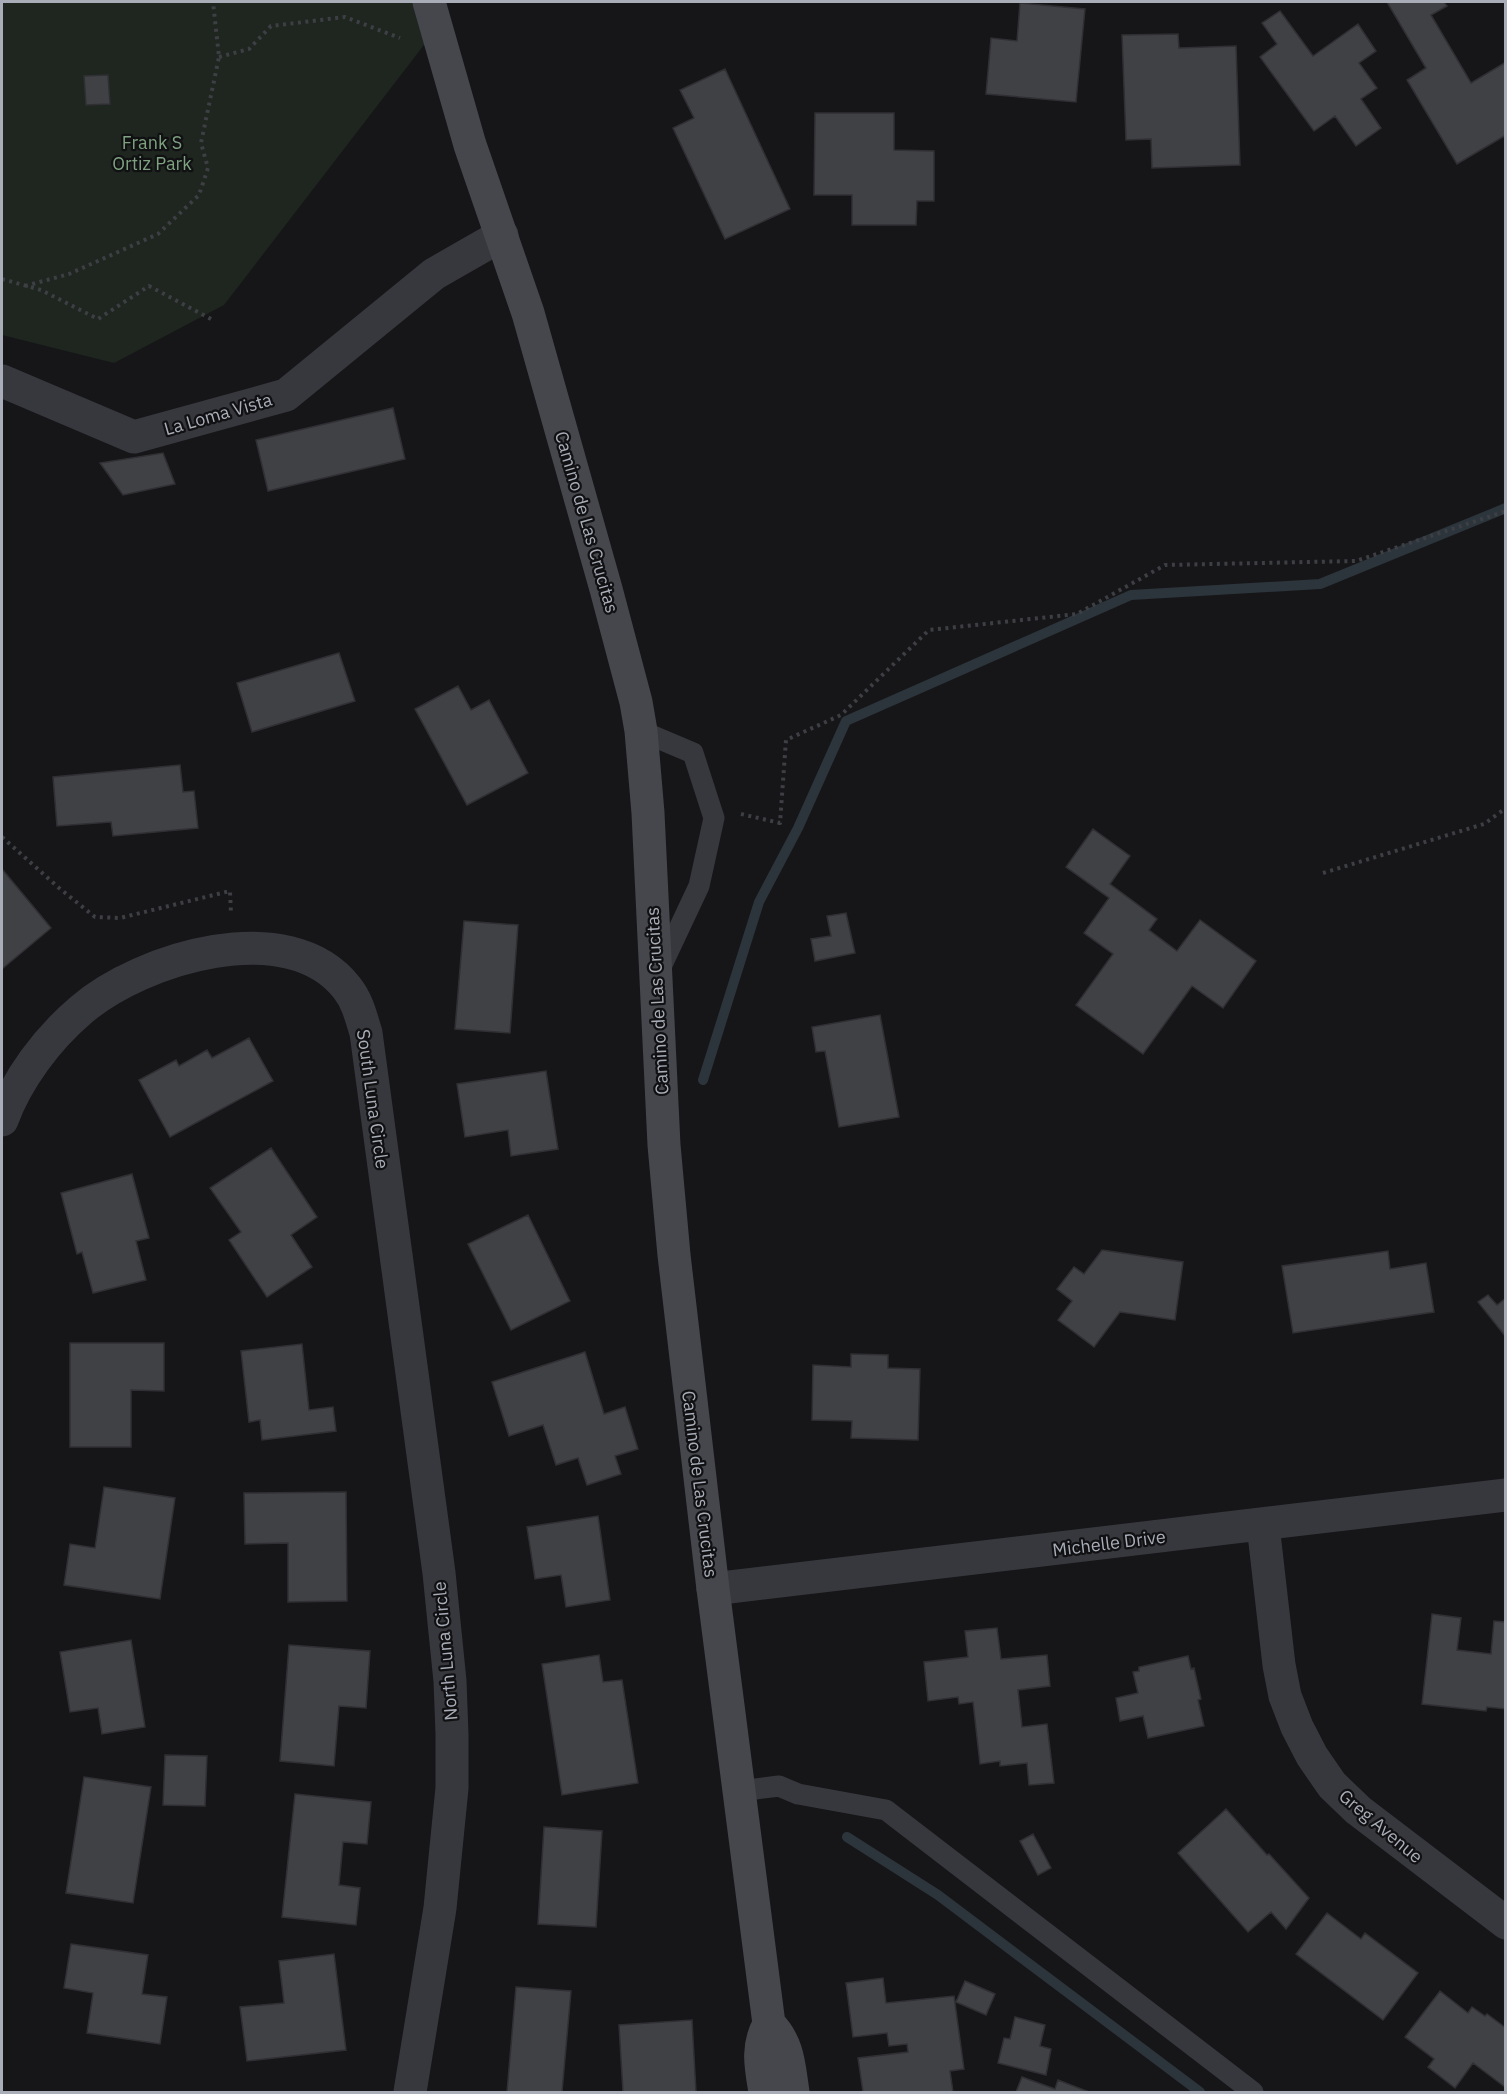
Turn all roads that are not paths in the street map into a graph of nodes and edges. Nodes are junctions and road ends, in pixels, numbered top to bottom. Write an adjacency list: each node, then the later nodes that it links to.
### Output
1 (429, 2): 2 (street, Camino de Las Crucitas)
2 (502, 235): 3 (street, La Loma Vista); 4 (street, Camino de Las Crucitas)
3 (2, 381)
4 (641, 731): 5 (street, Camino de Las Crucitas); 5 (lane)
5 (655, 980): 10 (street, Camino de Las Crucitas)
6 (2, 1120): 7 (street, South Luna Circle)
7 (389, 1210): 14 (street, North Luna Circle)
8 (1506, 1495): 9 (street, Michelle Drive)
9 (1263, 1524): 10 (street, Michelle Drive); 12 (street, Greg Avenue)
10 (713, 1589): 11 (street, Camino de Las Crucitas)
11 (740, 1791): 13 (street, Camino de Las Crucitas); 17 (lane)
12 (1506, 1923)
13 (769, 2024): 15 (street, Camino de Las Crucitas); 16 (street, Camino de Las Crucitas)
14 (410, 2092)
15 (765, 2092)
16 (793, 2092)
17 (1253, 2092)

